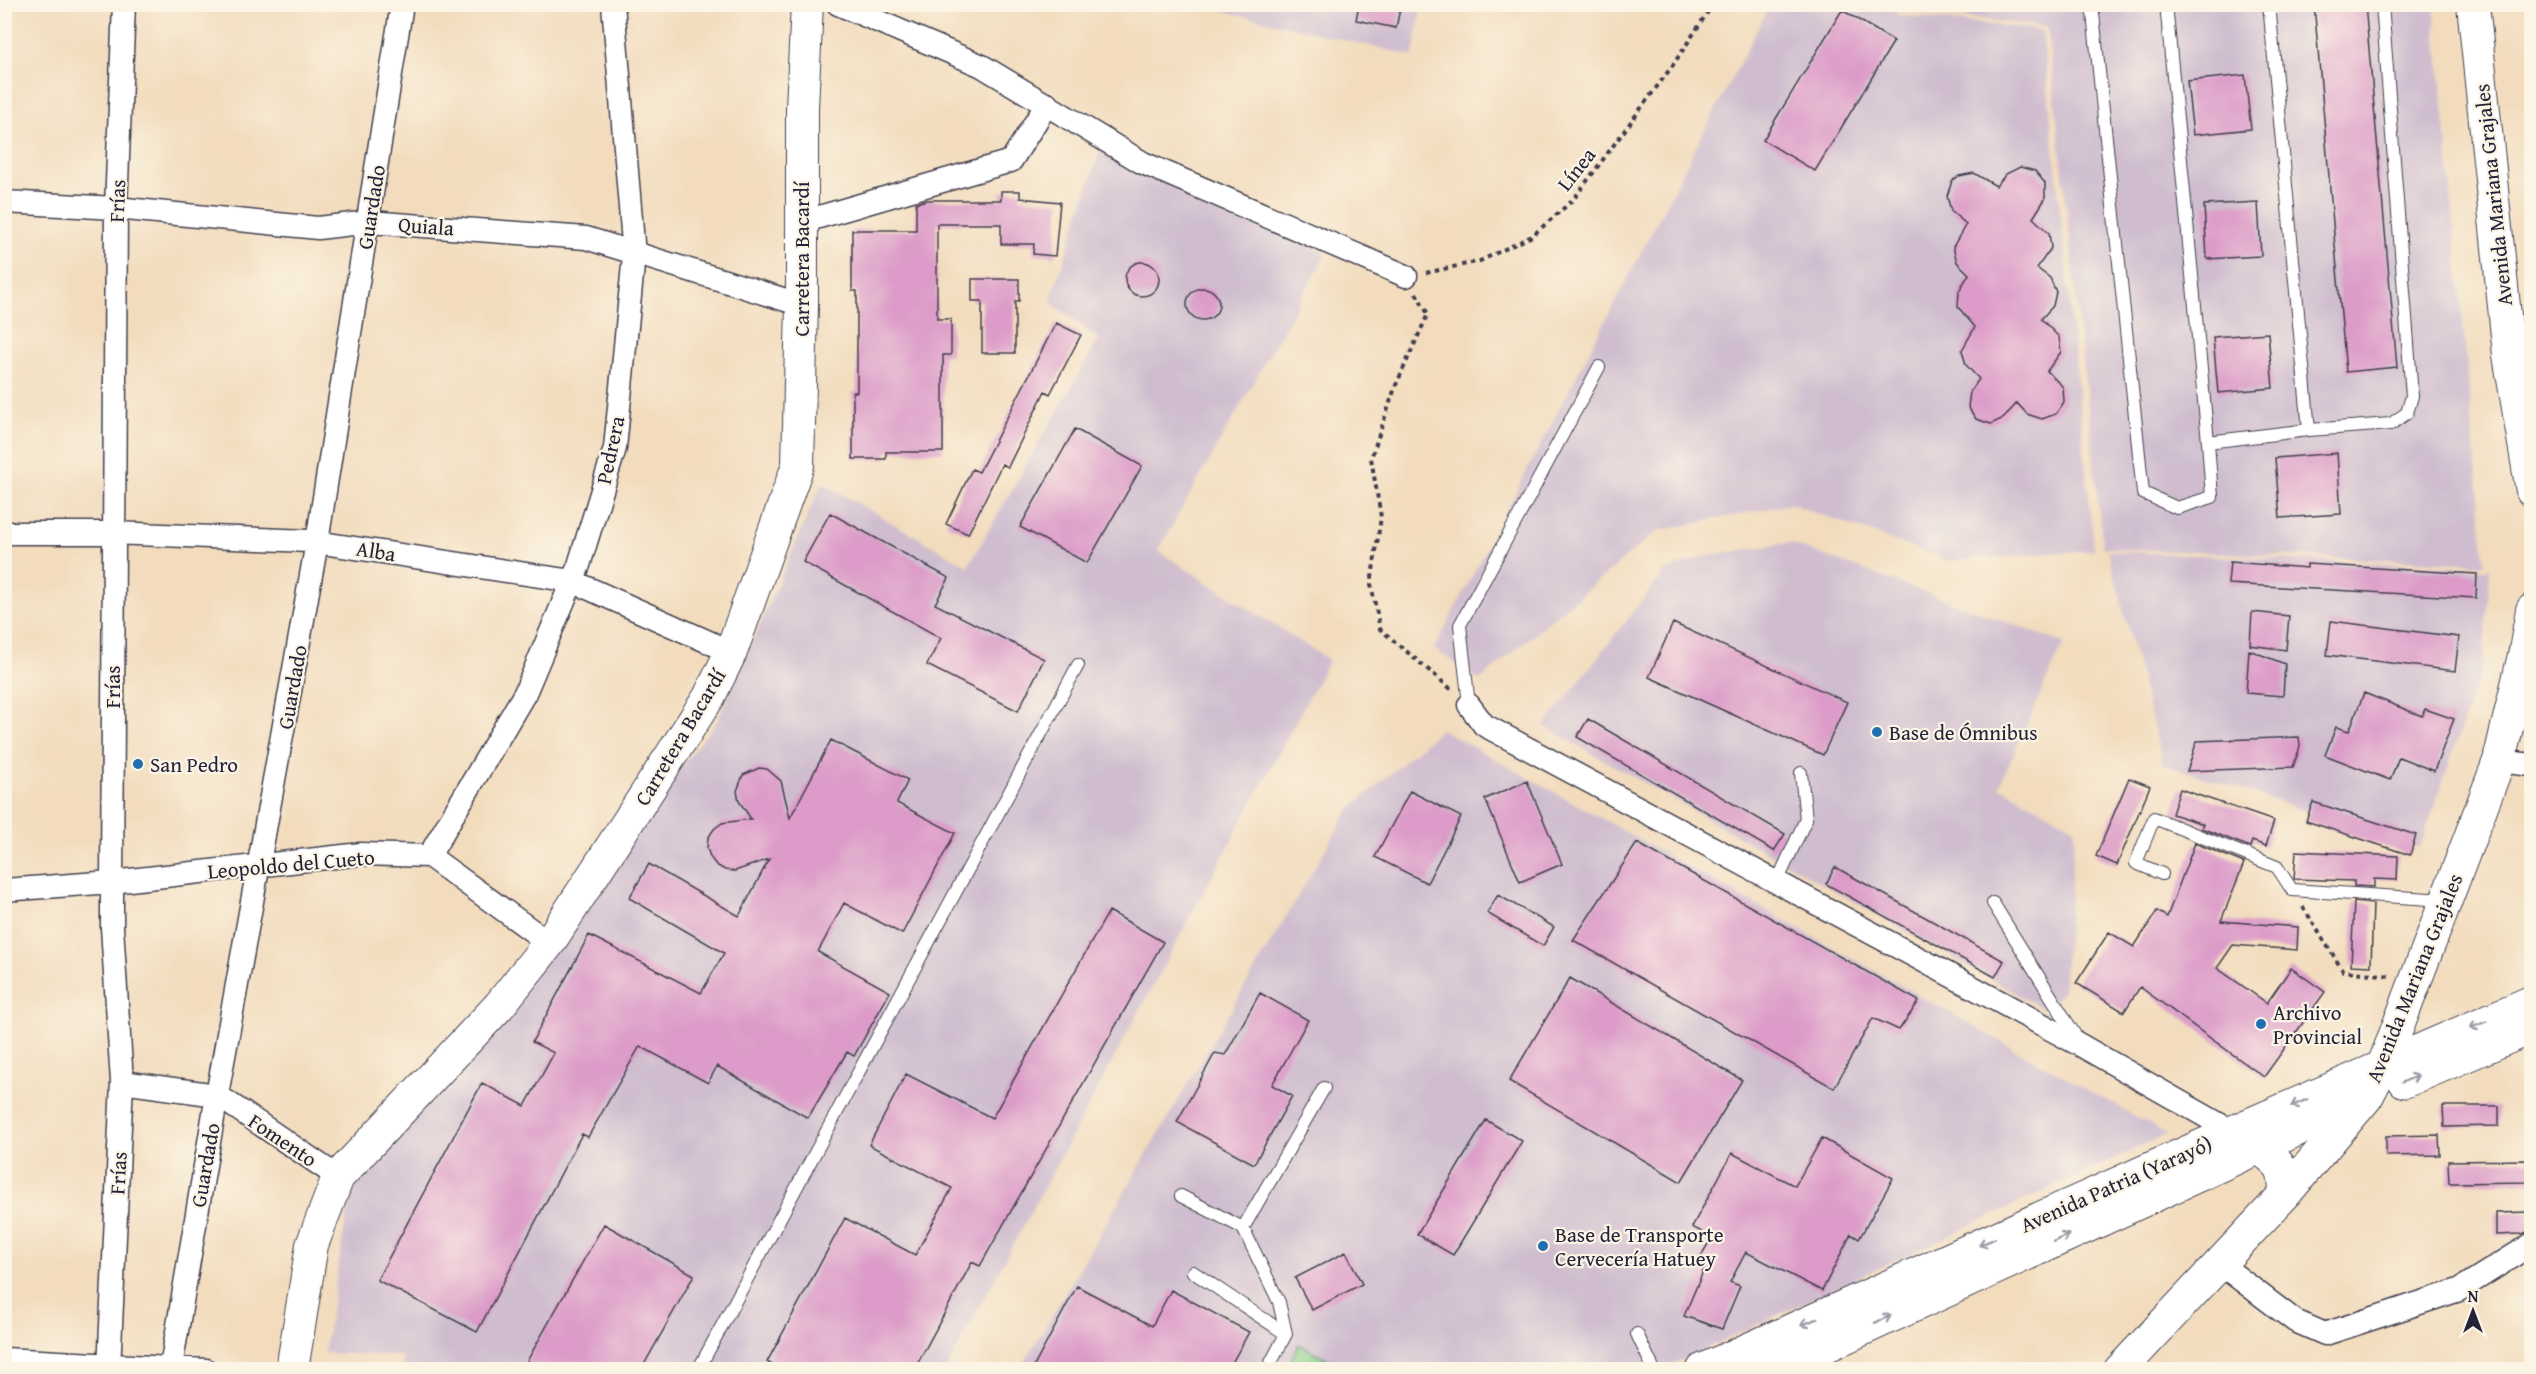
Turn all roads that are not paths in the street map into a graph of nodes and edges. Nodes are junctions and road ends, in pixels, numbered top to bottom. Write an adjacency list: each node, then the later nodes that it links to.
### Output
1 (124, 4): 13 (street, Frías)
2 (402, 4): 14 (street, Guardado)
3 (614, 4): 16 (street, Pedrera)
4 (807, 4): 15 (street, Carretera Bacardí)
5 (838, 4): 11 (street)
6 (2092, 4): 22 (lane)
7 (2166, 4): 22 (lane)
8 (2269, 4): 21 (lane)
9 (2382, 4): 21 (lane)
10 (2473, 4): 19 (street, Avenida Mariana Grajales)
11 (1047, 104): 15 (street); 17 (street)
12 (4, 202): 13 (street, Quiala)
13 (116, 208): 14 (street, Quiala); 25 (street, Frías)
14 (369, 222): 16 (street, Quiala); 26 (street, Guardado)
15 (802, 222): 18 (street, Carretera Bacardí)
16 (634, 255): 18 (street, Quiala); 27 (street, Pedrera)
17 (1406, 276)
18 (802, 305): 29 (street, Carretera Bacardí)
19 (2521, 355): 23 (street, Avenida Mariana Grajales)
20 (1599, 367): 31 (lane)
21 (2309, 430): 22 (lane)
22 (2208, 442)
23 (2532, 491)
24 (4, 533): 25 (street, Alba)
25 (113, 533): 26 (street, Alba); 38 (street, Frías)
26 (317, 542): 27 (street, Alba); 36 (street, Guardado)
27 (572, 581): 29 (street, Alba); 35 (street, Pedrera)
28 (2532, 610): 32 (street, Avenida Mariana Grajales)
29 (731, 652): 43 (street, Carretera Bacardí)
30 (1078, 665): 67 (lane)
31 (1469, 705): 39 (street)
32 (2499, 761): 33 (street); 41 (street, Avenida Mariana Grajales)
33 (2532, 765)
34 (1801, 773): 39 (lane)
35 (429, 856): 36 (street, Leopoldo del Cueto); 43 (street)
36 (260, 866): 38 (street, Leopoldo del Cueto); 50 (street, Guardado)
37 (2162, 874): 41 (lane)
38 (112, 882): 40 (street, Leopoldo del Cueto); 48 (street, Frías)
39 (1777, 882): 46 (street)
40 (4, 890)
41 (2446, 900): 47 (street, Avenida Mariana Grajales)
42 (1993, 903): 46 (lane)
43 (549, 943): 53 (street, Carretera Bacardí)
44 (2532, 1002): 47 (main road, Avenida Patria (Yarayó), one-way to 47)
45 (2532, 1027): 51 (main road, Avenida Patria (Yarayó), one-way to 45)
46 (2082, 1047): 52 (street)
47 (2383, 1066): 51 (street, Avenida Mariana Grajales); 52 (main road, Avenida Patria (Yarayó), one-way to 52)
48 (122, 1082): 50 (street, Fomento); 63 (street, Frías)
49 (1324, 1088): 56 (lane)
50 (217, 1095): 53 (street, Fomento); 64 (street, Guardado)
51 (2367, 1097): 52 (main road, Avenida Patria (Yarayó)); 54 (street, Avenida Mariana Grajales)
52 (2246, 1139): 54 (street); 70 (main road, Avenida Patria (Yarayó), one-way to 70); 71 (main road, Avenida Patria (Yarayó), one-way to 52)
53 (338, 1178): 66 (street, Carretera Bacardí)
54 (2285, 1194): 58 (street, Avenida Mariana Grajales)
55 (1181, 1196): 56 (lane)
56 (1243, 1228): 61 (lane)
57 (2532, 1244): 58 (street)
58 (2219, 1263): 72 (street, Avenida Mariana Grajales)
59 (1193, 1272): 61 (lane)
60 (1637, 1334): 69 (lane)
61 (1287, 1335): 68 (lane)
62 (4, 1359): 63 (street)
63 (109, 1366): 64 (street)
64 (171, 1367): 65 (street)
65 (206, 1370)
66 (292, 1370)
67 (698, 1370)
68 (1267, 1370)
69 (1654, 1370)
70 (1702, 1370)
71 (1773, 1370)
72 (2120, 1370)

